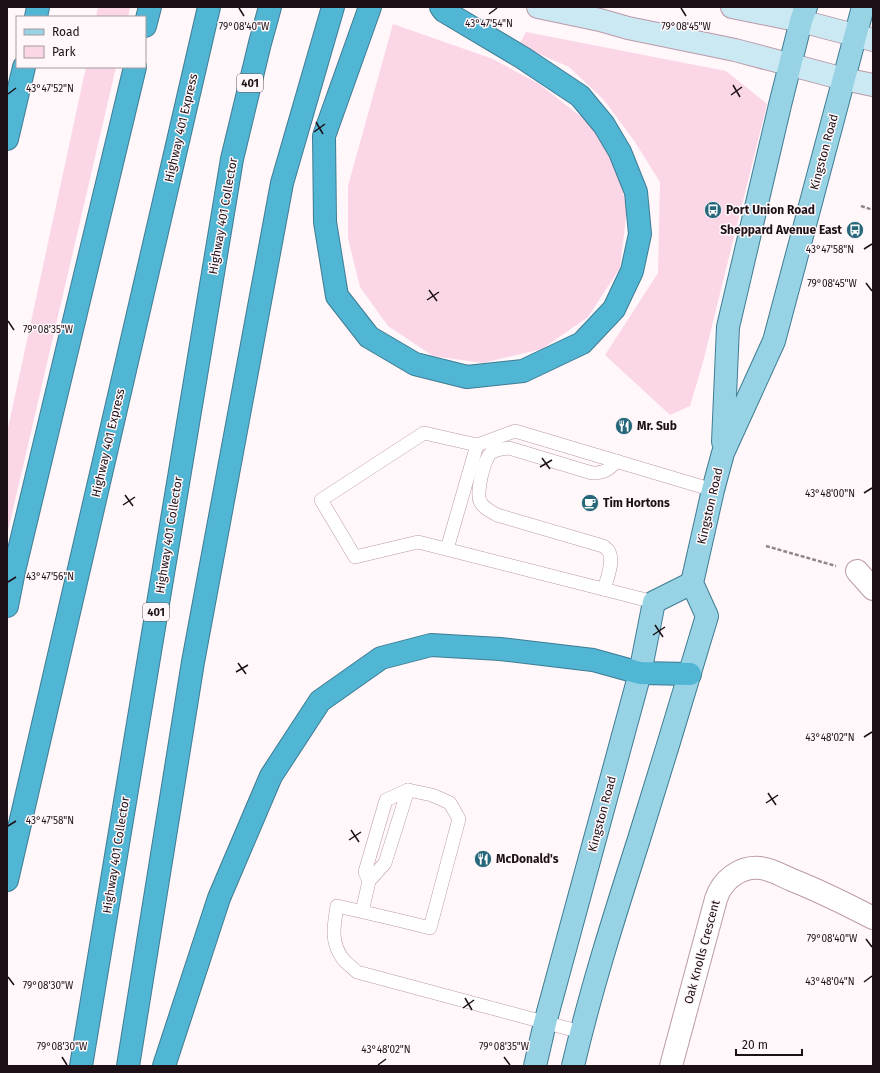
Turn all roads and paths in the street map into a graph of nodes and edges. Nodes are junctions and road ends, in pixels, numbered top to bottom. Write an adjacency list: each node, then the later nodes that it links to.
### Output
1 (150, 7): 11 (highway)
2 (209, 7): 36 (highway, Highway 401 Express)
3 (270, 7): 42 (highway, Highway 401 Collector / 401)
4 (333, 7): 43 (highway)
5 (370, 7): 6 (highway)
6 (441, 7)
7 (538, 7): 13 (main road)
8 (732, 7): 10 (main road)
9 (863, 7): 12 (main road, Kingston Road)
10 (804, 14): 12 (main road); 13 (main road, Kingston Road)
11 (146, 22)
12 (864, 38): 16 (main road, Kingston Road)
13 (791, 65): 16 (main road); 22 (main road, Kingston Road)
14 (24, 68): 18 (highway)
15 (135, 68): 32 (highway)
16 (844, 79): 17 (main road); 22 (main road, Kingston Road)
17 (873, 85)
18 (7, 139)
19 (860, 206): 20 (path)
20 (873, 210)
21 (477, 445): 23 (lane); 26 (lane); 26 (lane)
22 (723, 453): 24 (main road, Kingston Road)
23 (617, 462): 24 (lane); 29 (lane)
24 (713, 490): 28 (main road, Kingston Road)
25 (766, 546): 27 (path)
26 (447, 549): 29 (lane)
27 (857, 571): 30 (street)
28 (692, 583): 31 (main road); 34 (main road)
29 (604, 589): 31 (lane)
30 (873, 589)
31 (654, 602): 33 (main road, Kingston Road)
32 (7, 606)
33 (640, 673): 34 (highway); 40 (main road, Kingston Road); 44 (highway)
34 (690, 674): 41 (main road)
35 (408, 790): 37 (lane); 37 (lane); 38 (lane)
36 (7, 880)
37 (369, 881): 38 (lane)
38 (362, 912): 40 (lane)
39 (873, 918): 47 (street, Oak Knolls Crescent)
40 (545, 1023): 41 (lane); 45 (main road, Kingston Road)
41 (581, 1032): 46 (main road)
42 (81, 1066)
43 (128, 1066)
44 (164, 1066)
45 (535, 1066)
46 (573, 1066)
47 (671, 1066)

